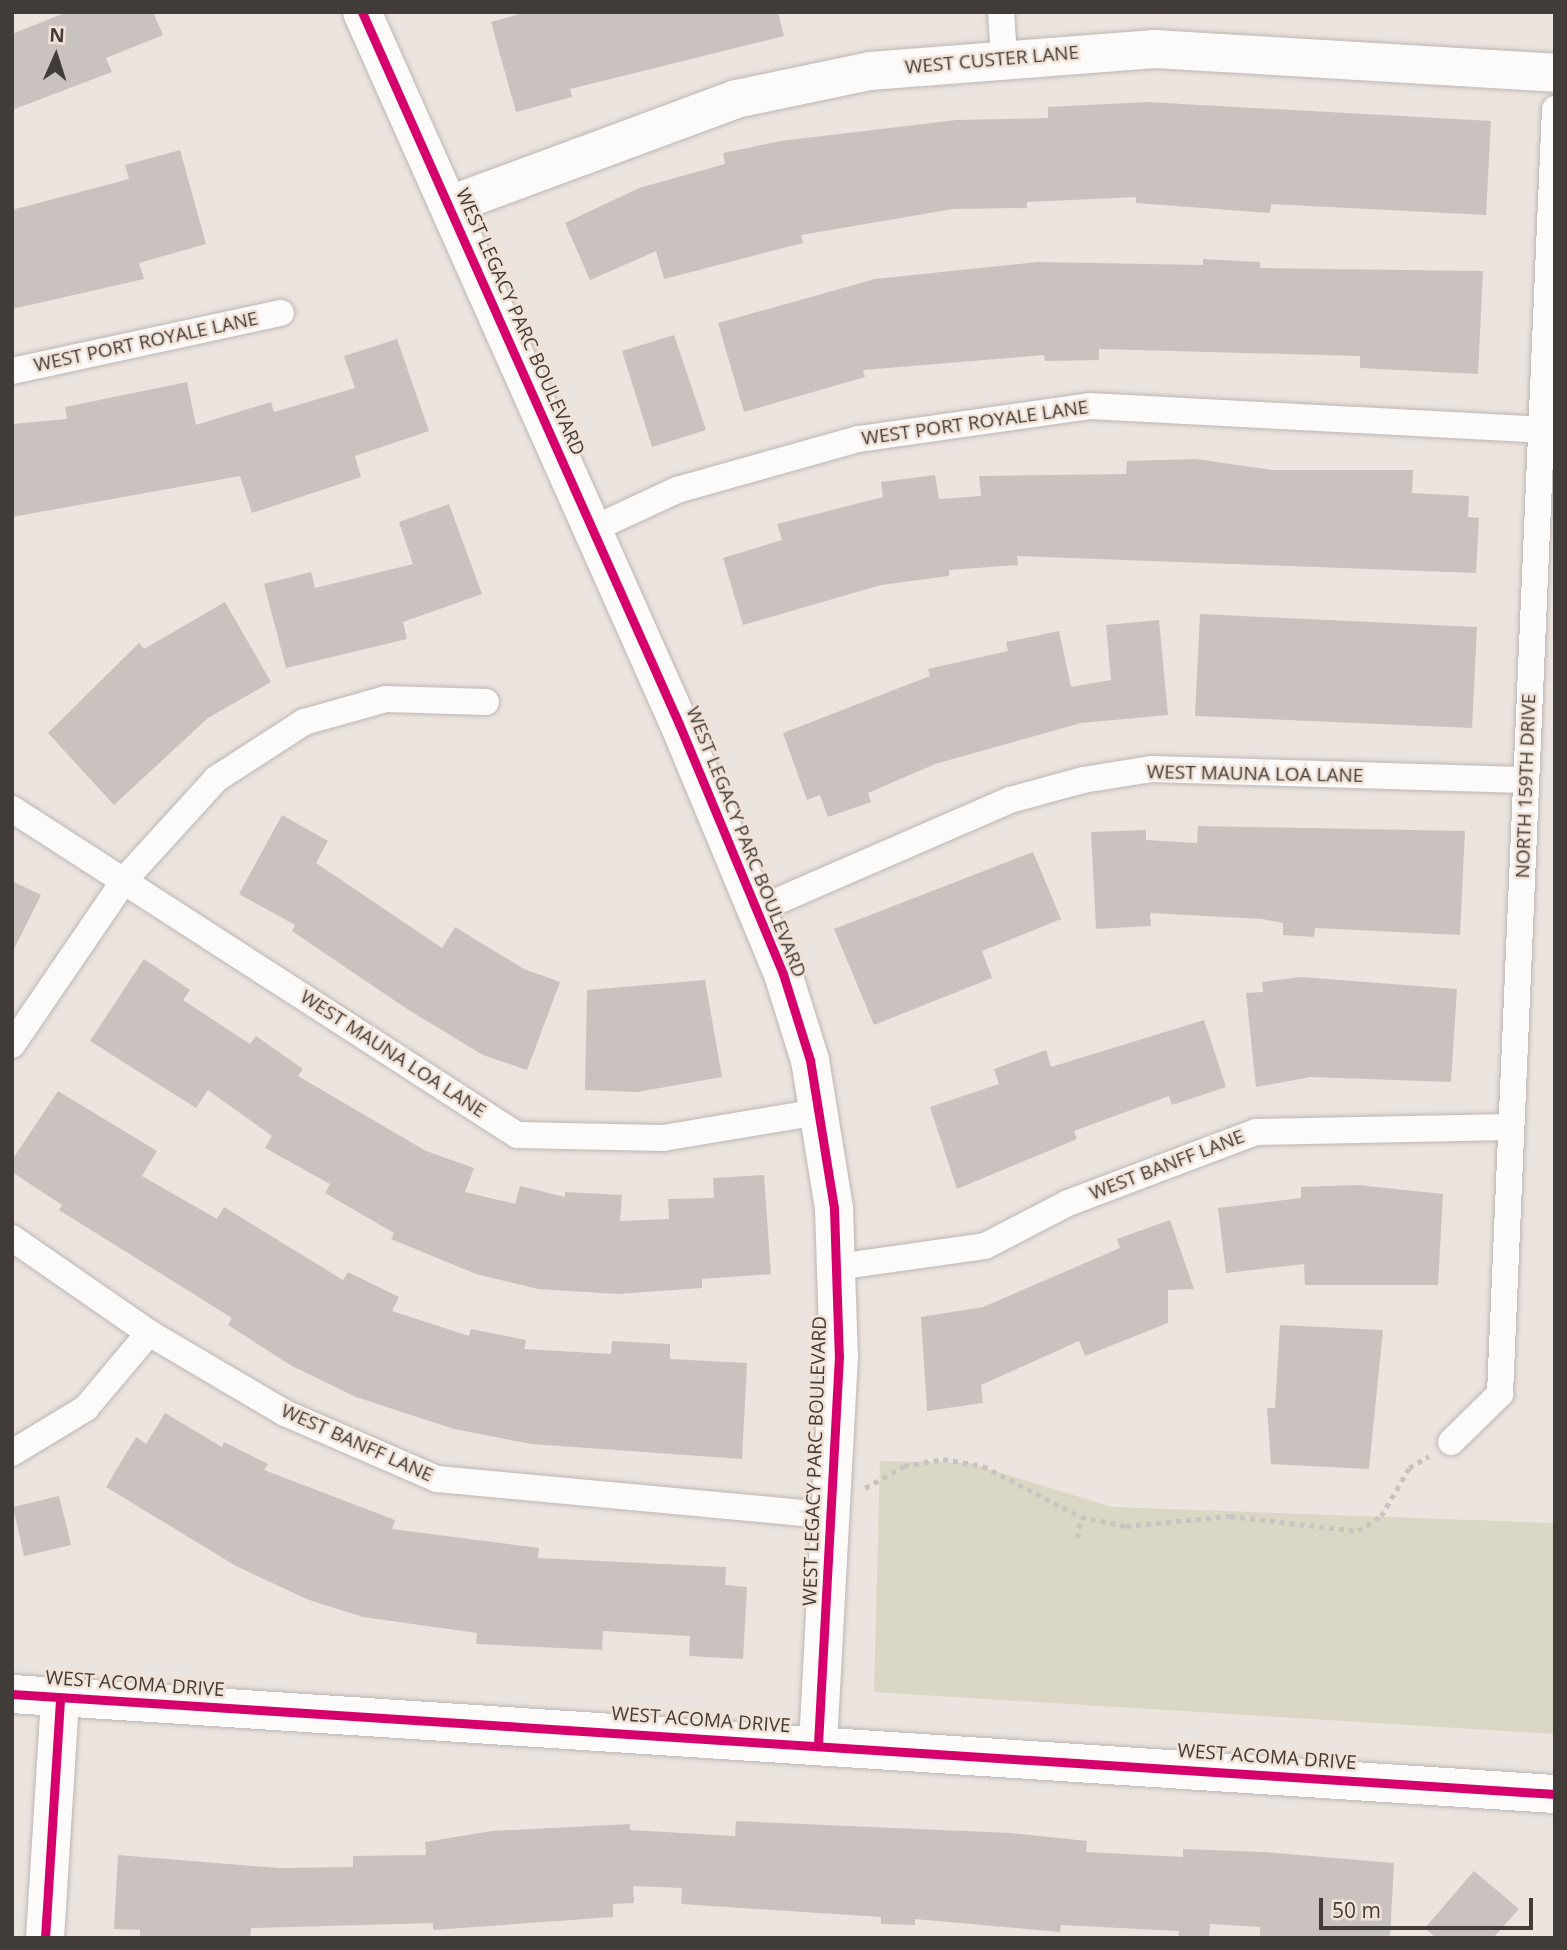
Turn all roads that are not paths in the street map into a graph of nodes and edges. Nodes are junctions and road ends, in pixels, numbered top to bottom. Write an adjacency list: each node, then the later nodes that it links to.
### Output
1 (362, 12): 6 (street, WEST LEGACY PARC BOULEVARD)
2 (1001, 12): 3 (street)
3 (1004, 56): 4 (street, WEST CUSTER LANE); 6 (street, WEST CUSTER LANE)
4 (1555, 73)
5 (1555, 109): 9 (street, NORTH 159TH DRIVE)
6 (450, 205): 10 (street, WEST LEGACY PARC BOULEVARD)
7 (281, 313): 8 (street, WEST PORT ROYALE LANE)
8 (12, 371)
9 (1541, 430): 10 (street, WEST PORT ROYALE LANE); 12 (street, NORTH 159TH DRIVE)
10 (593, 529): 15 (street, WEST LEGACY PARC BOULEVARD)
11 (486, 702): 14 (street)
12 (1526, 780): 15 (street, WEST MAUNA LOA LANE); 18 (street, NORTH 159TH DRIVE)
13 (12, 809): 14 (street, WEST MAUNA LOA LANE)
14 (125, 878): 16 (street); 17 (street, WEST MAUNA LOA LANE)
15 (757, 910): 17 (street, WEST LEGACY PARC BOULEVARD)
16 (12, 1045)
17 (819, 1112): 20 (street, WEST LEGACY PARC BOULEVARD)
18 (1511, 1127): 20 (street, WEST BANFF LANE); 22 (street, NORTH 159TH DRIVE)
19 (12, 1238): 21 (street, WEST BANFF LANE)
20 (837, 1268): 24 (street, WEST LEGACY PARC BOULEVARD)
21 (149, 1332): 23 (street); 24 (street, WEST BANFF LANE)
22 (1451, 1442)
23 (12, 1453)
24 (833, 1516): 27 (street, WEST LEGACY PARC BOULEVARD)
25 (12, 1694): 26 (street, WEST ACOMA DRIVE)
26 (60, 1697): 27 (street, WEST ACOMA DRIVE); 29 (street)
27 (818, 1745): 28 (street, WEST ACOMA DRIVE)
28 (1555, 1794)
29 (45, 1938)

